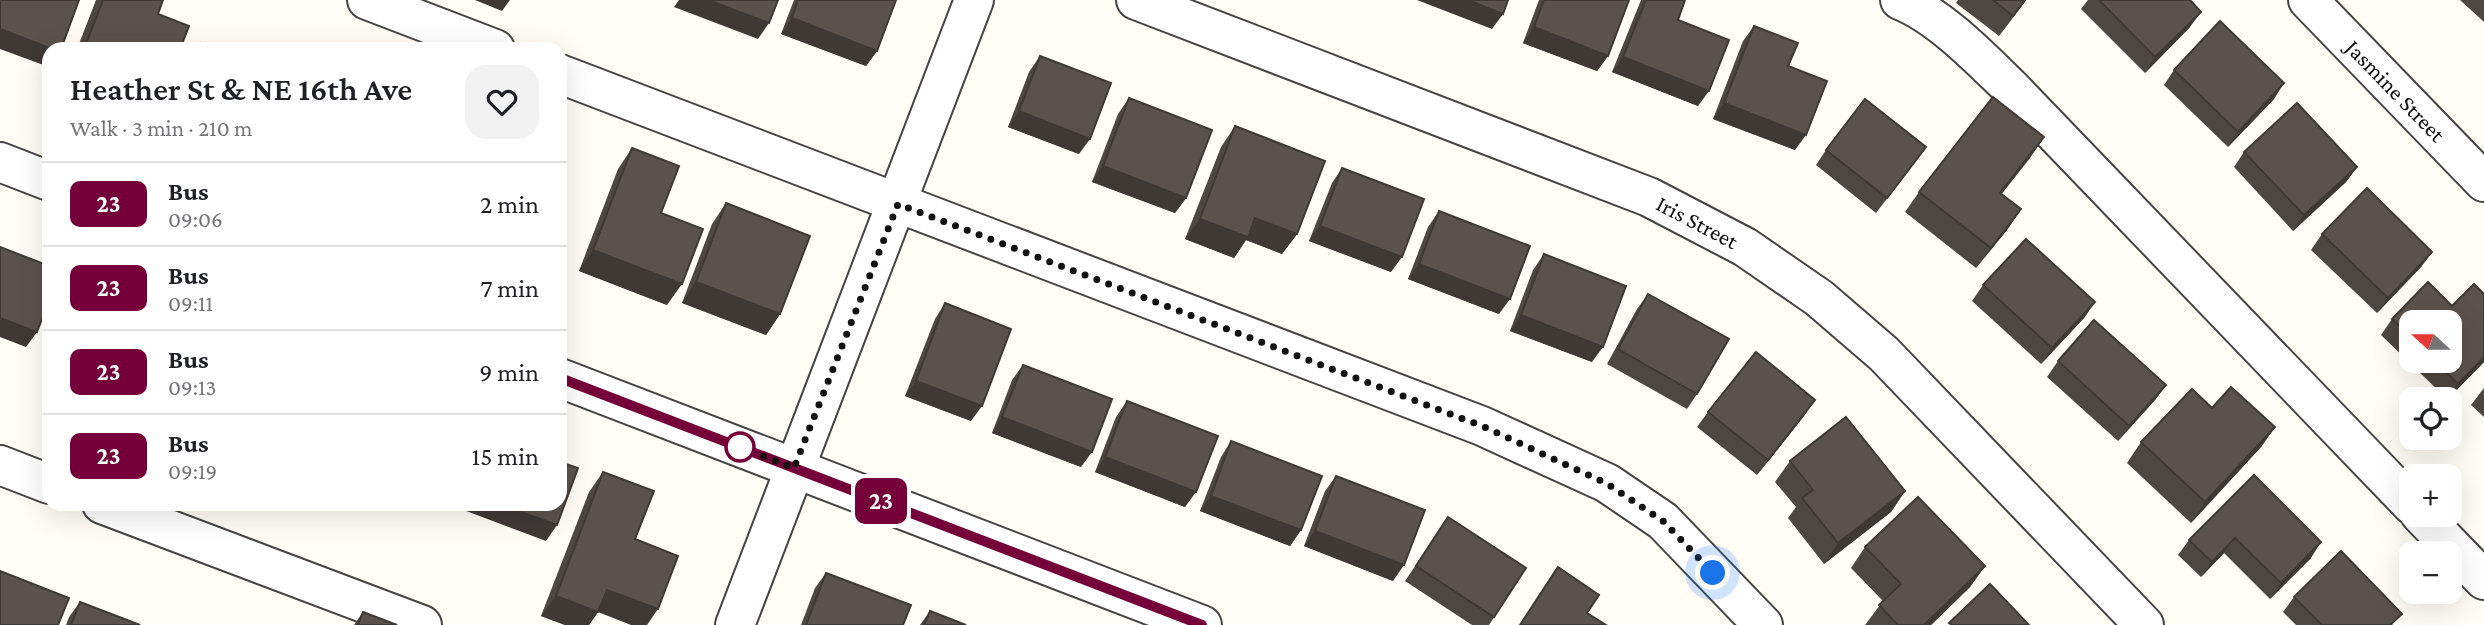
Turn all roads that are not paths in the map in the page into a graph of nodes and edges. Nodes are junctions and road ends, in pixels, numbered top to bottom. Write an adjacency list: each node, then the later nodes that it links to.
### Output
1 (367, 0): 6 (street)
2 (974, 0): 11 (street)
3 (1136, 0): 24 (street, Iris Street)
4 (1900, 0): 16 (street)
5 (2308, 0): 10 (street, Jasmine Street)
6 (477, 42)
7 (567, 77): 11 (street)
8 (0, 162): 9 (street)
9 (42, 178)
10 (2484, 182)
11 (898, 204): 14 (street); 23 (street)
12 (567, 381): 14 (street)
13 (0, 465): 15 (street)
14 (794, 468): 21 (street); 22 (street)
15 (42, 481)
16 (2399, 491)
17 (121, 511): 20 (street)
18 (2433, 527): 19 (street)
19 (2484, 580)
20 (422, 625)
21 (735, 625)
22 (1202, 625)
23 (1763, 625)
24 (2144, 625)

